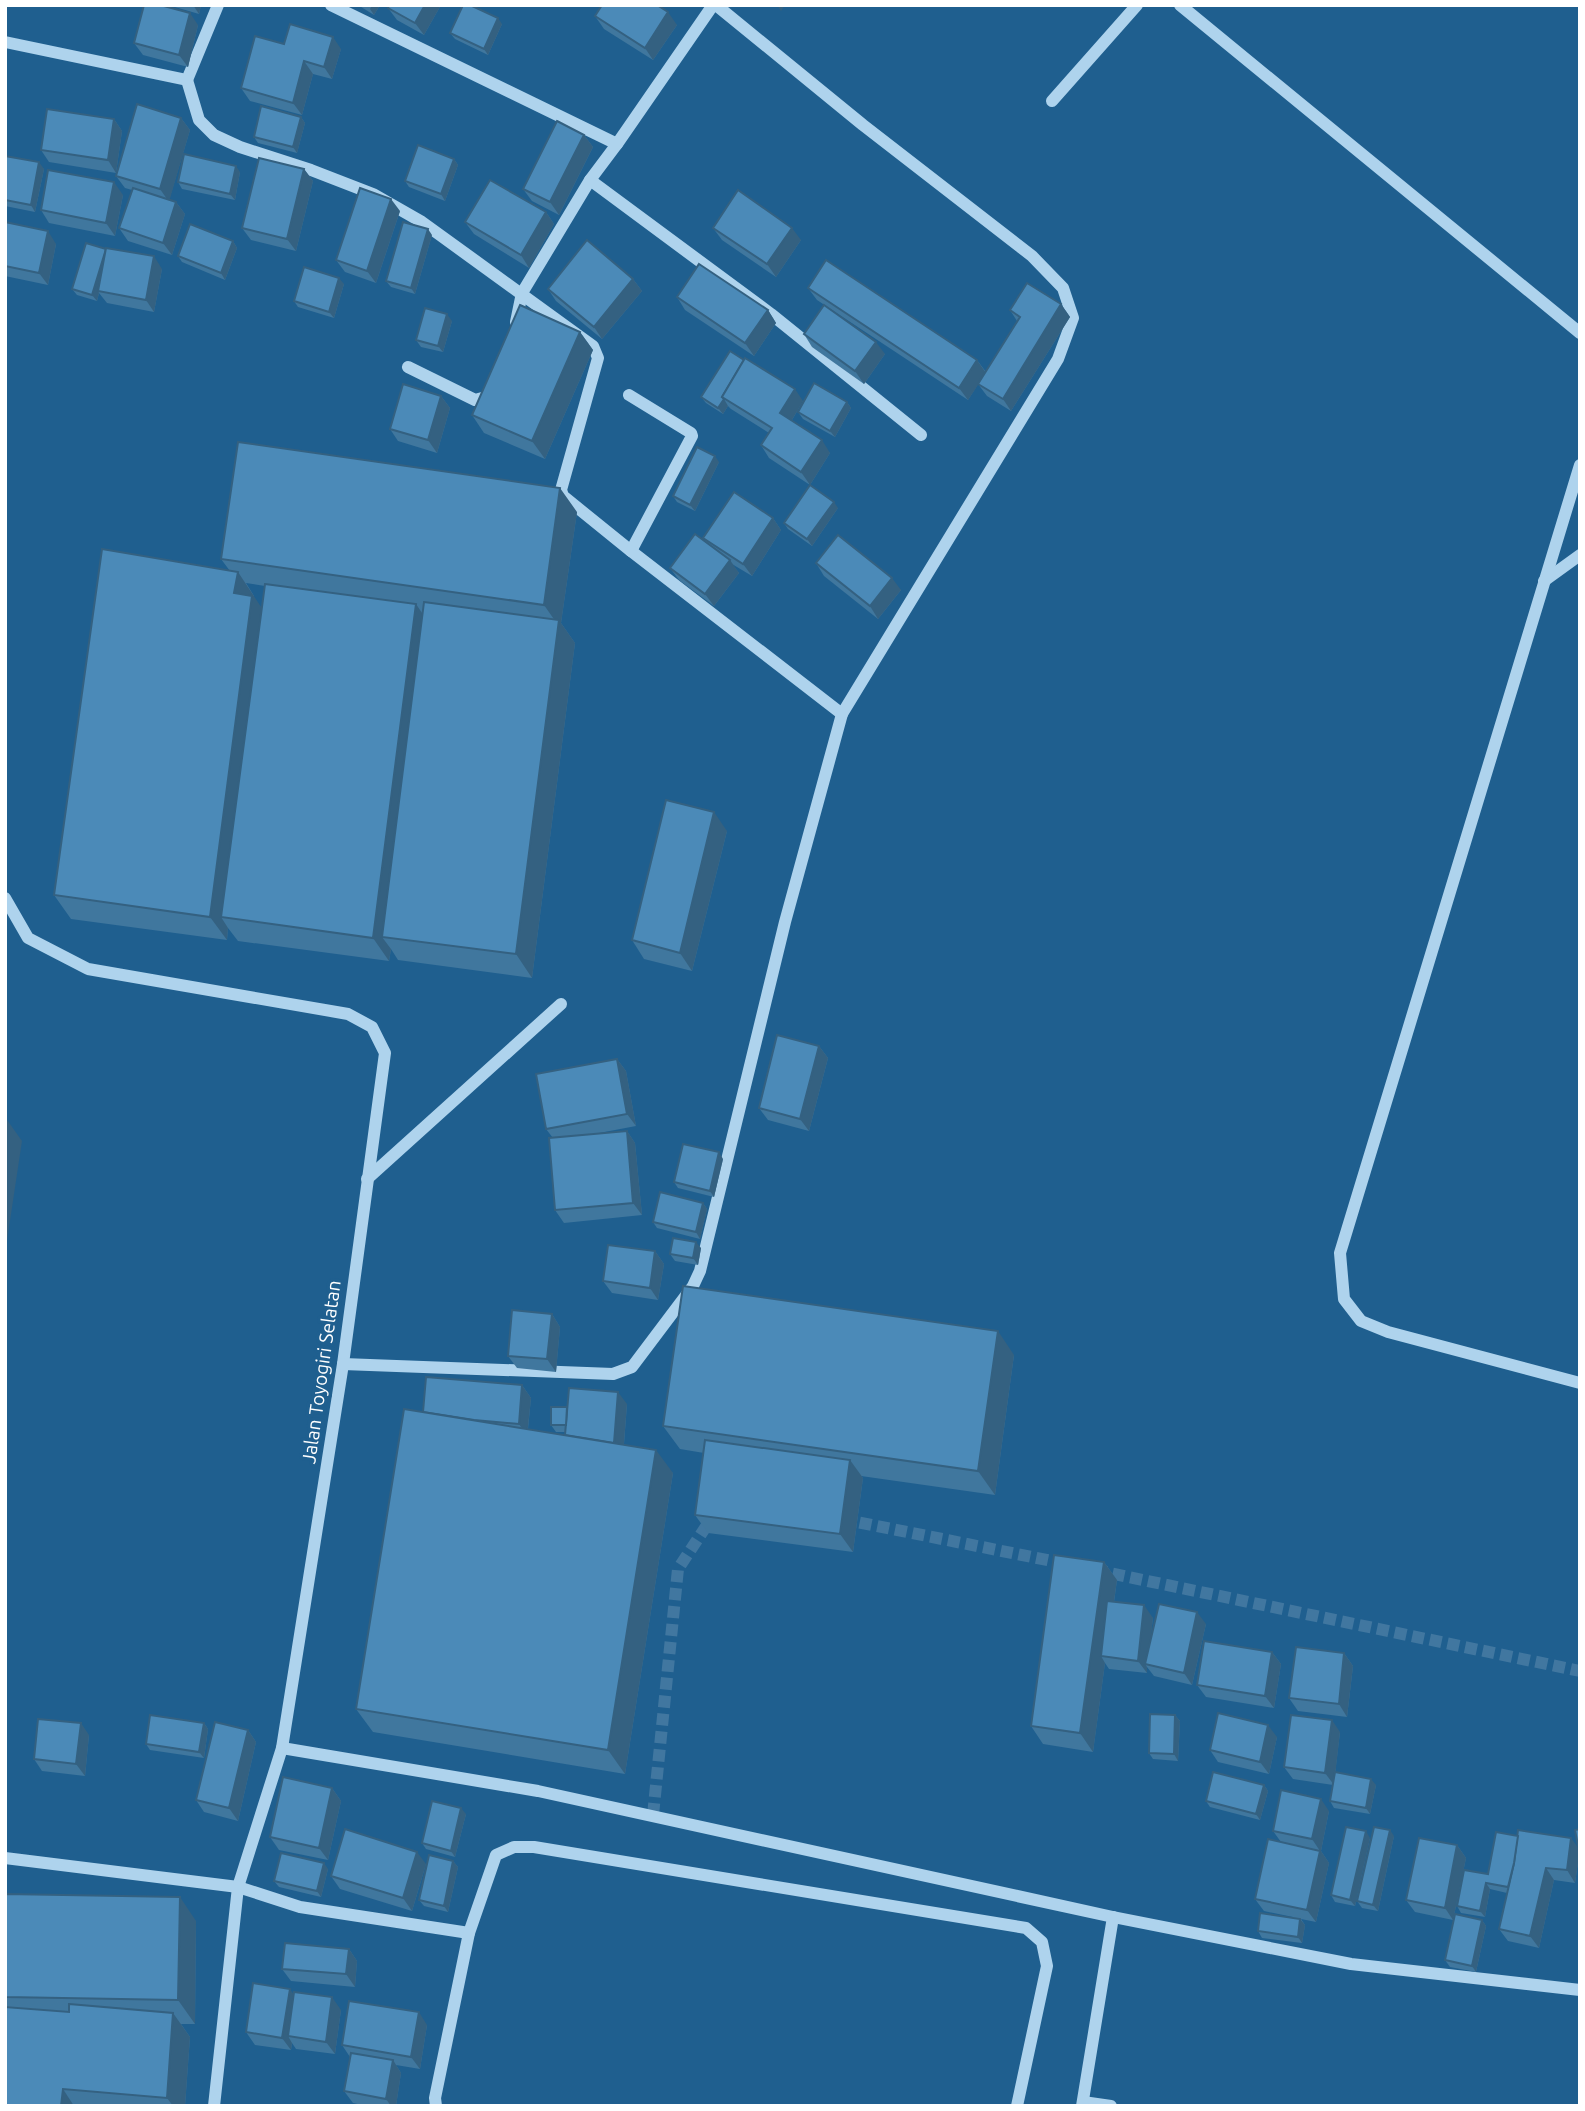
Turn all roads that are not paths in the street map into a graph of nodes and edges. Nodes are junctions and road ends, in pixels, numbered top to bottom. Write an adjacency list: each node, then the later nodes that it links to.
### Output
1 (218, 5): 7 (street)
2 (331, 5): 9 (street)
3 (715, 5): 9 (street); 22 (street)
4 (1137, 5): 8 (street)
5 (1180, 5): 13 (street)
6 (5, 42): 7 (street)
7 (187, 80): 11 (street)
8 (1052, 101)
9 (617, 144): 10 (street)
10 (590, 180): 11 (street); 17 (street)
11 (522, 293): 12 (street); 19 (street)
12 (513, 333)
13 (1580, 333)
14 (408, 367): 15 (street)
15 (500, 387)
16 (629, 395): 19 (street)
17 (921, 435)
18 (1580, 465): 21 (street)
19 (631, 551): 22 (street)
20 (1580, 555): 21 (street)
21 (1544, 581): 27 (street)
22 (842, 714): 26 (street)
23 (5, 898): 25 (street, Jalan Toyogiri Selatan)
24 (561, 1004): 25 (street)
25 (367, 1179): 26 (street, Jalan Toyogiri Selatan)
26 (343, 1364): 28 (street, Jalan Toyogiri Selatan)
27 (1580, 1383)
28 (282, 1748): 30 (street, Jalan Toyogiri Selatan); 31 (street)
29 (5, 1858): 30 (street)
30 (238, 1887): 32 (street); 35 (street, Jalan Toyogiri Selatan)
31 (1113, 1917): 33 (street); 34 (street)
32 (468, 1933): 36 (street); 37 (street)
33 (1580, 1990)
34 (1082, 2104): 38 (street)
35 (214, 2106)
36 (436, 2106)
37 (1017, 2106)
38 (1111, 2106)

